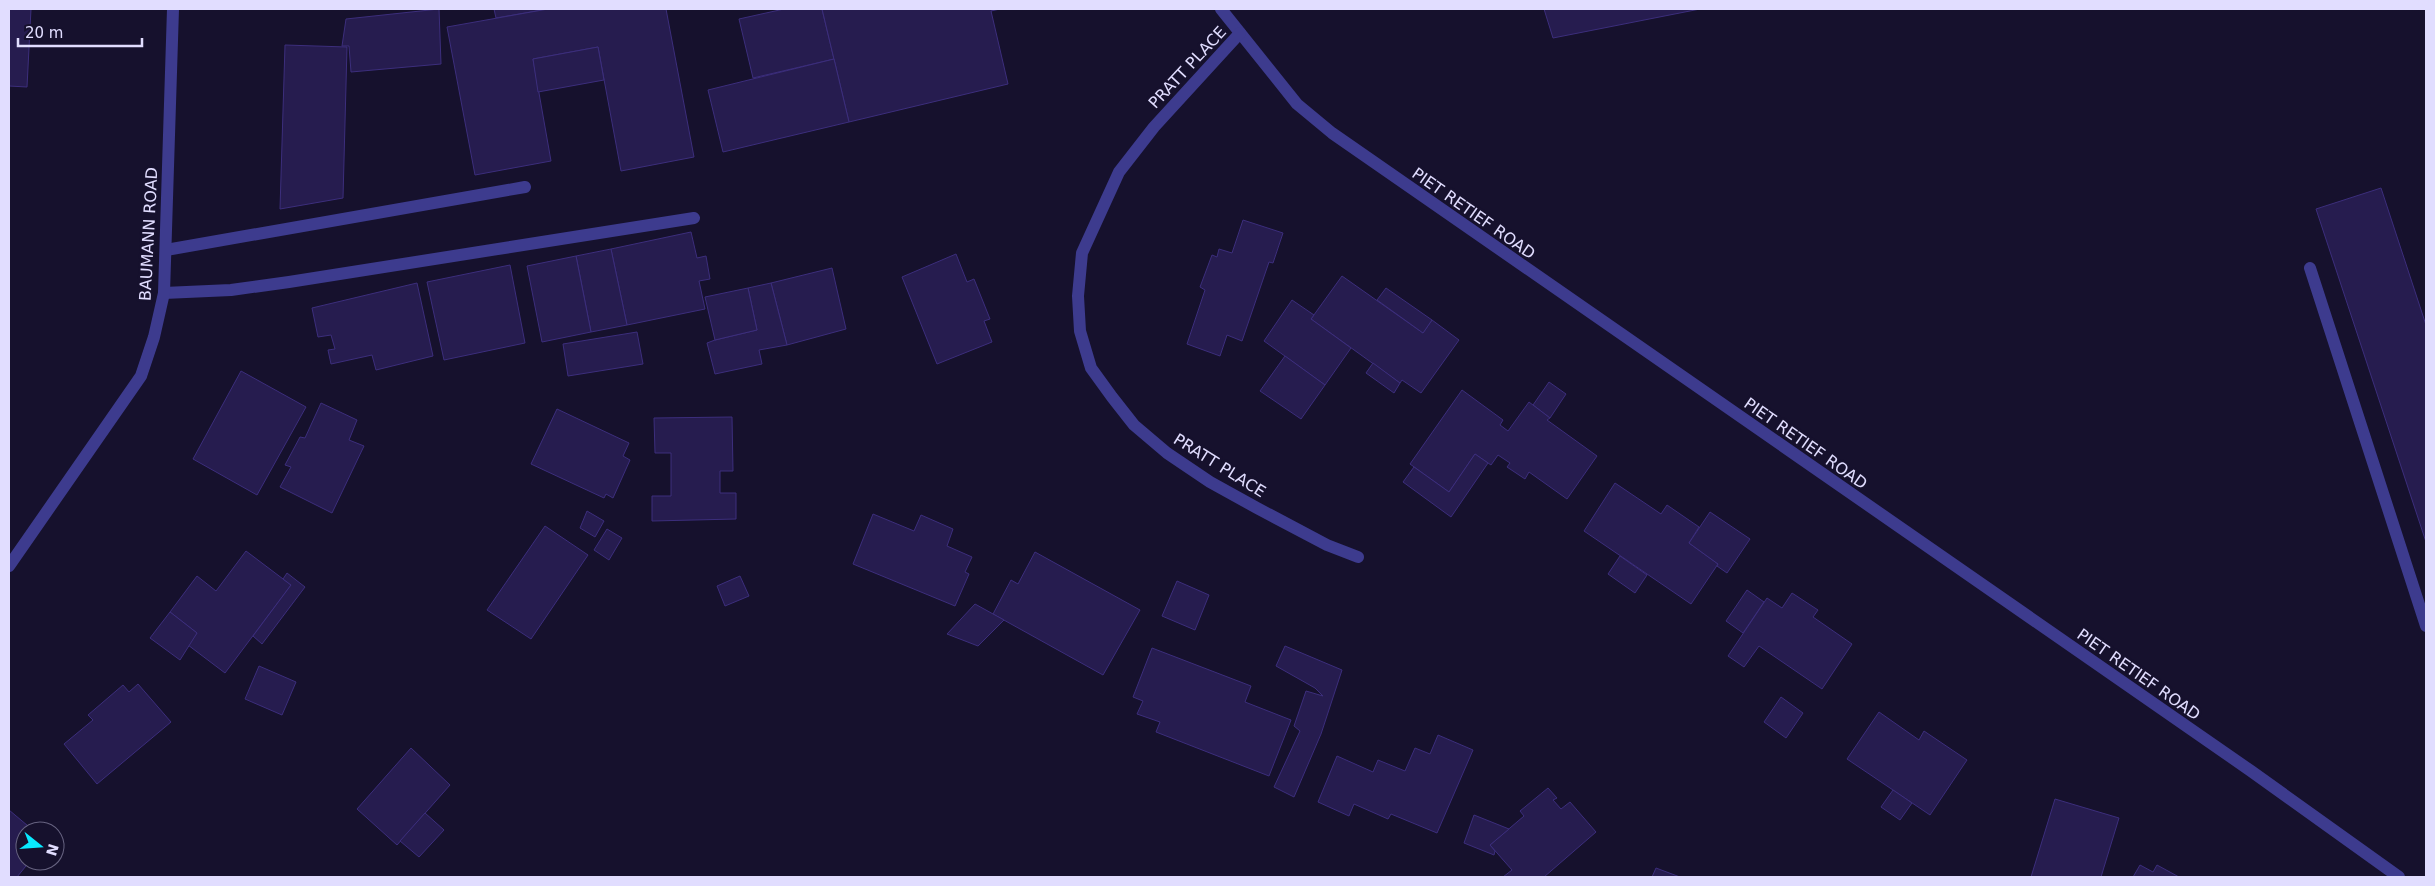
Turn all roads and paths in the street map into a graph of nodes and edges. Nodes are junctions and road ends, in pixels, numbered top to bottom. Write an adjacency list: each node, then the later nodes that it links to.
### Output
1 (173, 9): 6 (street, BAUMANN ROAD)
2 (1221, 9): 3 (street, PIET RETIEF ROAD)
3 (1240, 33): 9 (street, PRATT PLACE); 12 (street, PIET RETIEF ROAD)
4 (525, 187): 6 (street)
5 (694, 218): 8 (street)
6 (166, 250): 8 (street, BAUMANN ROAD)
7 (2310, 268): 11 (street)
8 (164, 294): 10 (street, BAUMANN ROAD)
9 (1358, 557)
10 (9, 566)
11 (2426, 626)
12 (2399, 877)

